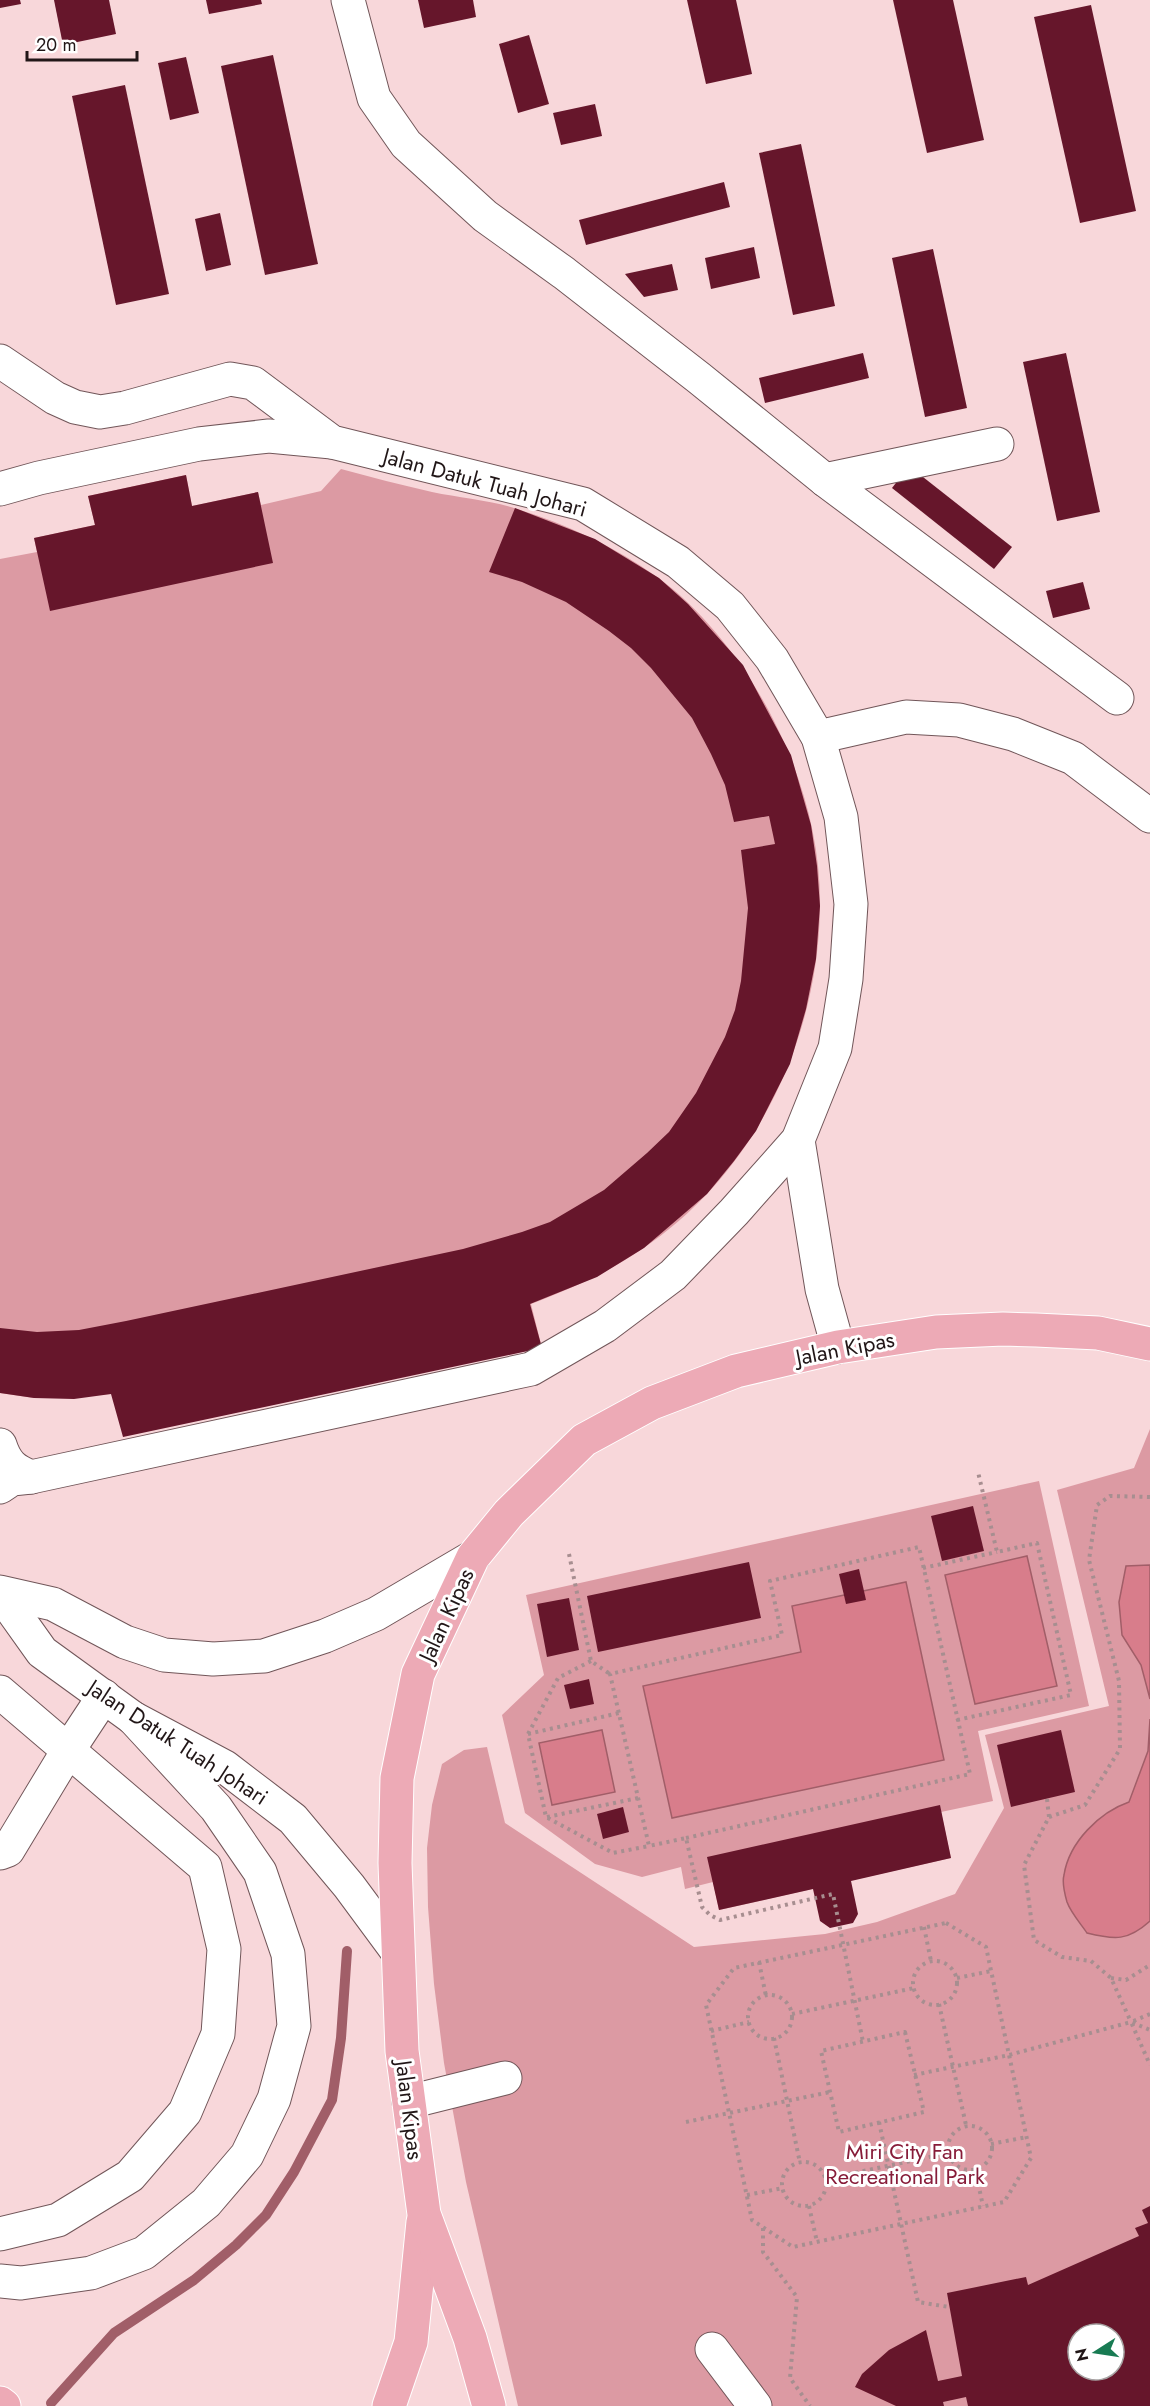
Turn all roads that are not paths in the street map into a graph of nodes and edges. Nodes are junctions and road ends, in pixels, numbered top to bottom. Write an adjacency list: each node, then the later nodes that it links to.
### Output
1 (348, 0): 5 (lane)
2 (0, 361): 3 (lane, Jalan Datuk Tuah Johari)
3 (332, 442): 6 (lane); 8 (lane, Jalan Datuk Tuah Johari)
4 (997, 444): 5 (lane)
5 (825, 480): 7 (lane)
6 (0, 489)
7 (1117, 698)
8 (818, 737): 9 (lane); 10 (lane, Jalan Datuk Tuah Johari)
9 (1150, 816)
10 (798, 1140): 12 (lane); 14 (lane)
11 (1150, 1342): 12 (main road, Jalan Kipas)
12 (838, 1347): 16 (main road, Jalan Kipas)
13 (0, 1445): 14 (lane)
14 (31, 1477): 15 (lane)
15 (0, 1487)
16 (473, 1557): 17 (lane, Jalan Datuk Tuah Johari); 23 (main road, Jalan Kipas)
17 (0, 1592): 19 (lane, Jalan Datuk Tuah Johari)
18 (0, 1692): 21 (lane)
19 (104, 1696): 20 (lane, Jalan Datuk Tuah Johari); 21 (lane)
20 (133, 1718): 23 (lane, Jalan Datuk Tuah Johari); 28 (lane)
21 (69, 1749): 22 (lane); 27 (lane)
22 (0, 1853)
23 (397, 1951): 25 (main road, Jalan Kipas)
24 (505, 2078): 25 (lane)
25 (409, 2102): 26 (main road, Jalan Kipas)
26 (424, 2214): 32 (main road); 33 (main road, Jalan Kipas)
27 (0, 2234)
28 (0, 2281)
29 (712, 2349): 34 (lane)
30 (0, 2403): 31 (main road)
31 (4, 2406)
32 (389, 2406)
33 (489, 2406)
34 (755, 2406)

